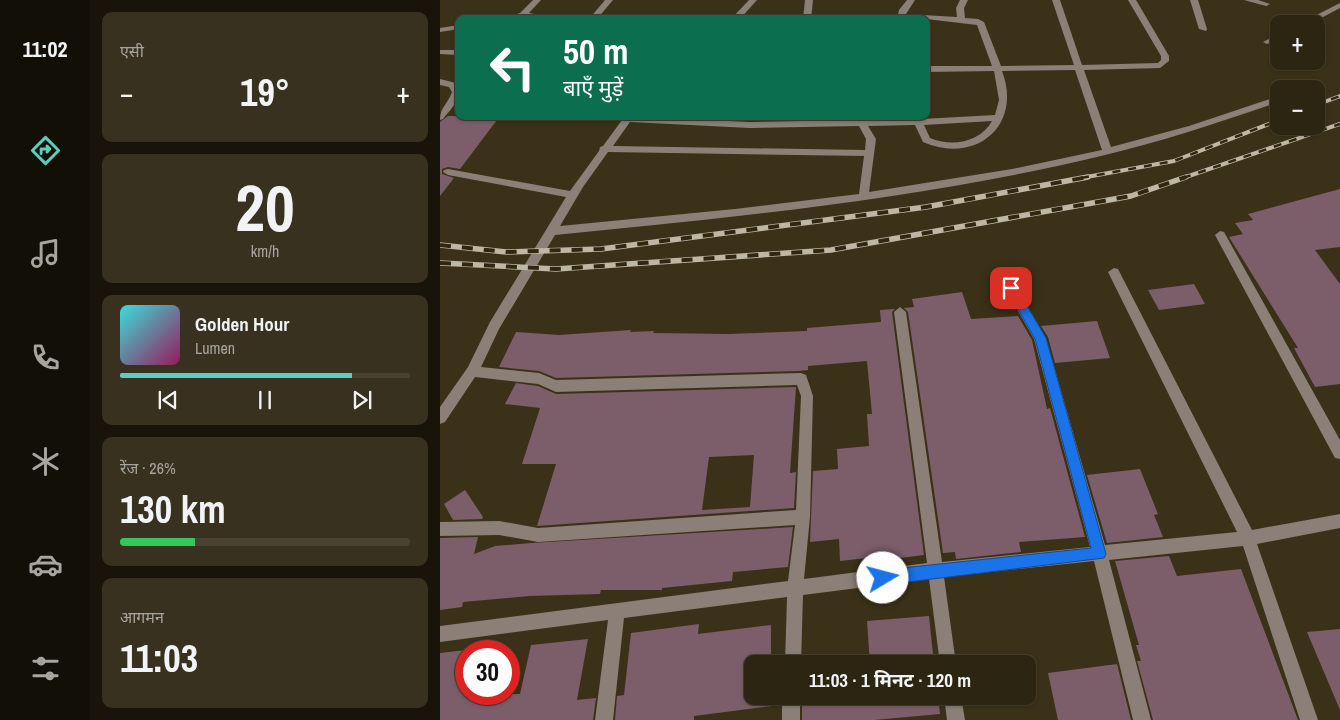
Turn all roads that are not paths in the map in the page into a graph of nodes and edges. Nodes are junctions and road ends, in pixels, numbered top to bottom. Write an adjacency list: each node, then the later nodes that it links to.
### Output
1 (537, 0): 13 (street)
2 (609, 0): 14 (street)
3 (752, 0): 15 (street)
4 (809, 0): 16 (street)
5 (911, 0): 17 (street)
6 (964, 0): 20 (street)
7 (1056, 0): 28 (street)
8 (1132, 0): 28 (street)
9 (1194, 0): 22 (street)
10 (1248, 0): 11 (street)
11 (1266, 4)
12 (1340, 5): 18 (street)
13 (523, 15)
14 (596, 15)
15 (739, 15)
16 (807, 15)
17 (902, 15)
18 (1321, 15)
19 (930, 18): 20 (street)
20 (961, 19): 30 (street)
21 (455, 28): 23 (street)
22 (1204, 29)
23 (440, 30)
24 (1270, 40): 25 (street)
25 (1267, 42)
26 (440, 52): 27 (street)
27 (455, 52)
28 (1077, 66): 30 (street); 44 (street)
29 (930, 69): 30 (street)
30 (998, 69): 36 (street)
31 (440, 82): 32 (street)
32 (455, 90)
33 (455, 96): 35 (street)
34 (1270, 102): 44 (street)
35 (440, 118)
36 (999, 118): 37 (street); 42 (street)
37 (930, 119)
38 (627, 120): 43 (street)
39 (664, 120): 40 (street)
40 (842, 120)
41 (861, 120): 45 (street)
42 (918, 120)
43 (603, 149): 45 (street); 47 (street)
44 (1108, 151): 48 (street)
45 (869, 153): 48 (street)
46 (448, 172): 47 (street)
47 (573, 195): 49 (street)
48 (864, 195): 49 (street)
49 (551, 231): 54 (street)
50 (1220, 235): 57 (street)
51 (1114, 272): 61 (street)
52 (1011, 288): 62 (street)
53 (900, 312): 63 (street)
54 (472, 371): 55 (street); 58 (street)
55 (446, 397): 56 (street)
56 (440, 418)
57 (1340, 453)
58 (803, 517): 60 (street); 64 (street)
59 (1340, 521): 61 (street)
60 (440, 529)
61 (1248, 538): 62 (street); 75 (street)
62 (1100, 554): 63 (street); 74 (street)
63 (935, 570): 64 (street); 68 (street)
64 (795, 590): 65 (street); 67 (street)
65 (617, 613): 66 (street); 71 (street)
66 (440, 634)
67 (792, 655)
68 (947, 655)
69 (791, 705): 72 (street)
70 (954, 705): 73 (street)
71 (604, 720)
72 (790, 720)
73 (956, 720)
74 (1142, 720)
75 (1309, 720)

